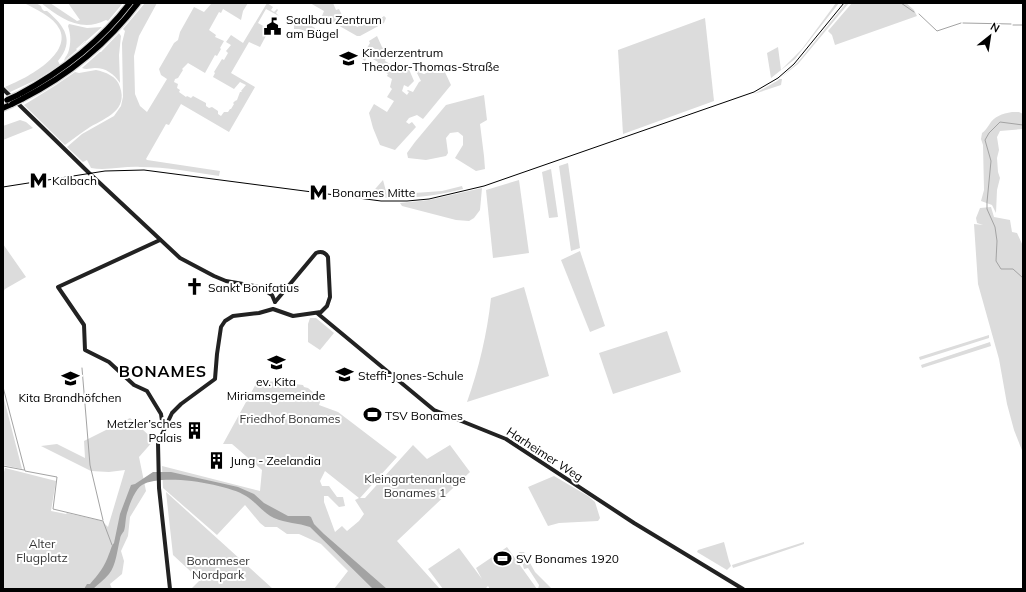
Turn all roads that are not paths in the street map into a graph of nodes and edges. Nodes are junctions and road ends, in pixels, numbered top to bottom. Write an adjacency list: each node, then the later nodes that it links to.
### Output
1 (130, 3): 4 (highway, bridge)
2 (138, 3): 5 (highway, bridge)
3 (3, 89): 5 (street)
4 (5, 100)
5 (13, 102): 6 (highway); 7 (street)
6 (3, 108)
7 (160, 240): 8 (street); 14 (street)
8 (261, 288): 9 (street); 10 (street)
9 (285, 289): 10 (street); 12 (street)
10 (275, 302): 11 (street)
11 (276, 309): 12 (street); 13 (street)
12 (317, 313): 17 (street, Harheimer Weg)
13 (168, 419): 14 (street); 15 (street)
14 (163, 420): 15 (street)
15 (163, 430): 16 (street)
16 (170, 589)
17 (744, 589)

